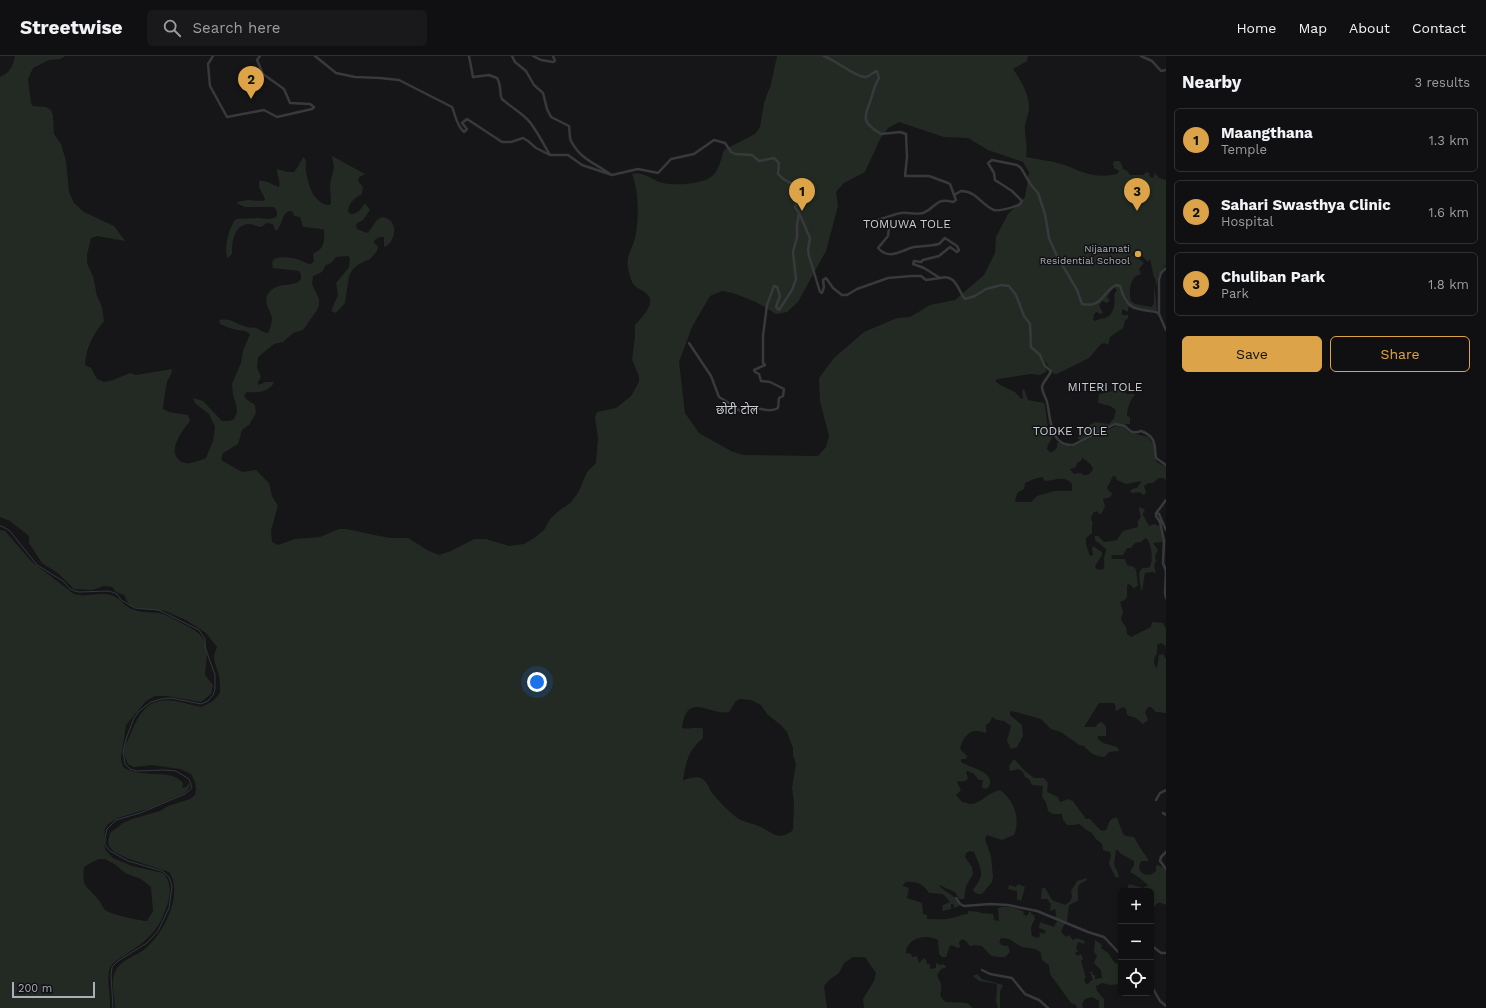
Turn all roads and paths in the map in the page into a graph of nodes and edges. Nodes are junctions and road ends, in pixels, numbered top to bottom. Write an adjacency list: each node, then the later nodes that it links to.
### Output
1 (213, 56): 2 (street)
2 (260, 56)
3 (314, 56): 11 (street)
4 (469, 56): 11 (street)
5 (512, 56): 12 (street)
6 (533, 56): 7 (street)
7 (553, 56)
8 (824, 56): 13 (street)
9 (1141, 56): 10 (street)
10 (1166, 70)
11 (550, 155): 12 (street)
12 (612, 175): 14 (street)
13 (954, 195): 16 (street); 17 (street)
14 (799, 213): 16 (street); 19 (street)
15 (1166, 268): 17 (street)
16 (940, 278): 20 (street)
17 (1159, 314): 18 (street)
18 (1166, 330)
19 (689, 342)
20 (1166, 465)
21 (1166, 500): 22 (street)
22 (1156, 513): 23 (street); 24 (street)
23 (1166, 530)
24 (1166, 589): 25 (street)
25 (1166, 598)
26 (1166, 790): 27 (street)
27 (1156, 800)
28 (1165, 853): 29 (street)
29 (1166, 869)
30 (956, 898): 32 (street)
31 (1154, 947): 33 (street)
32 (1118, 952)
33 (1166, 953)
34 (982, 970): 37 (street)
35 (1154, 990): 36 (street)
36 (1166, 1006)
37 (1048, 1008)

